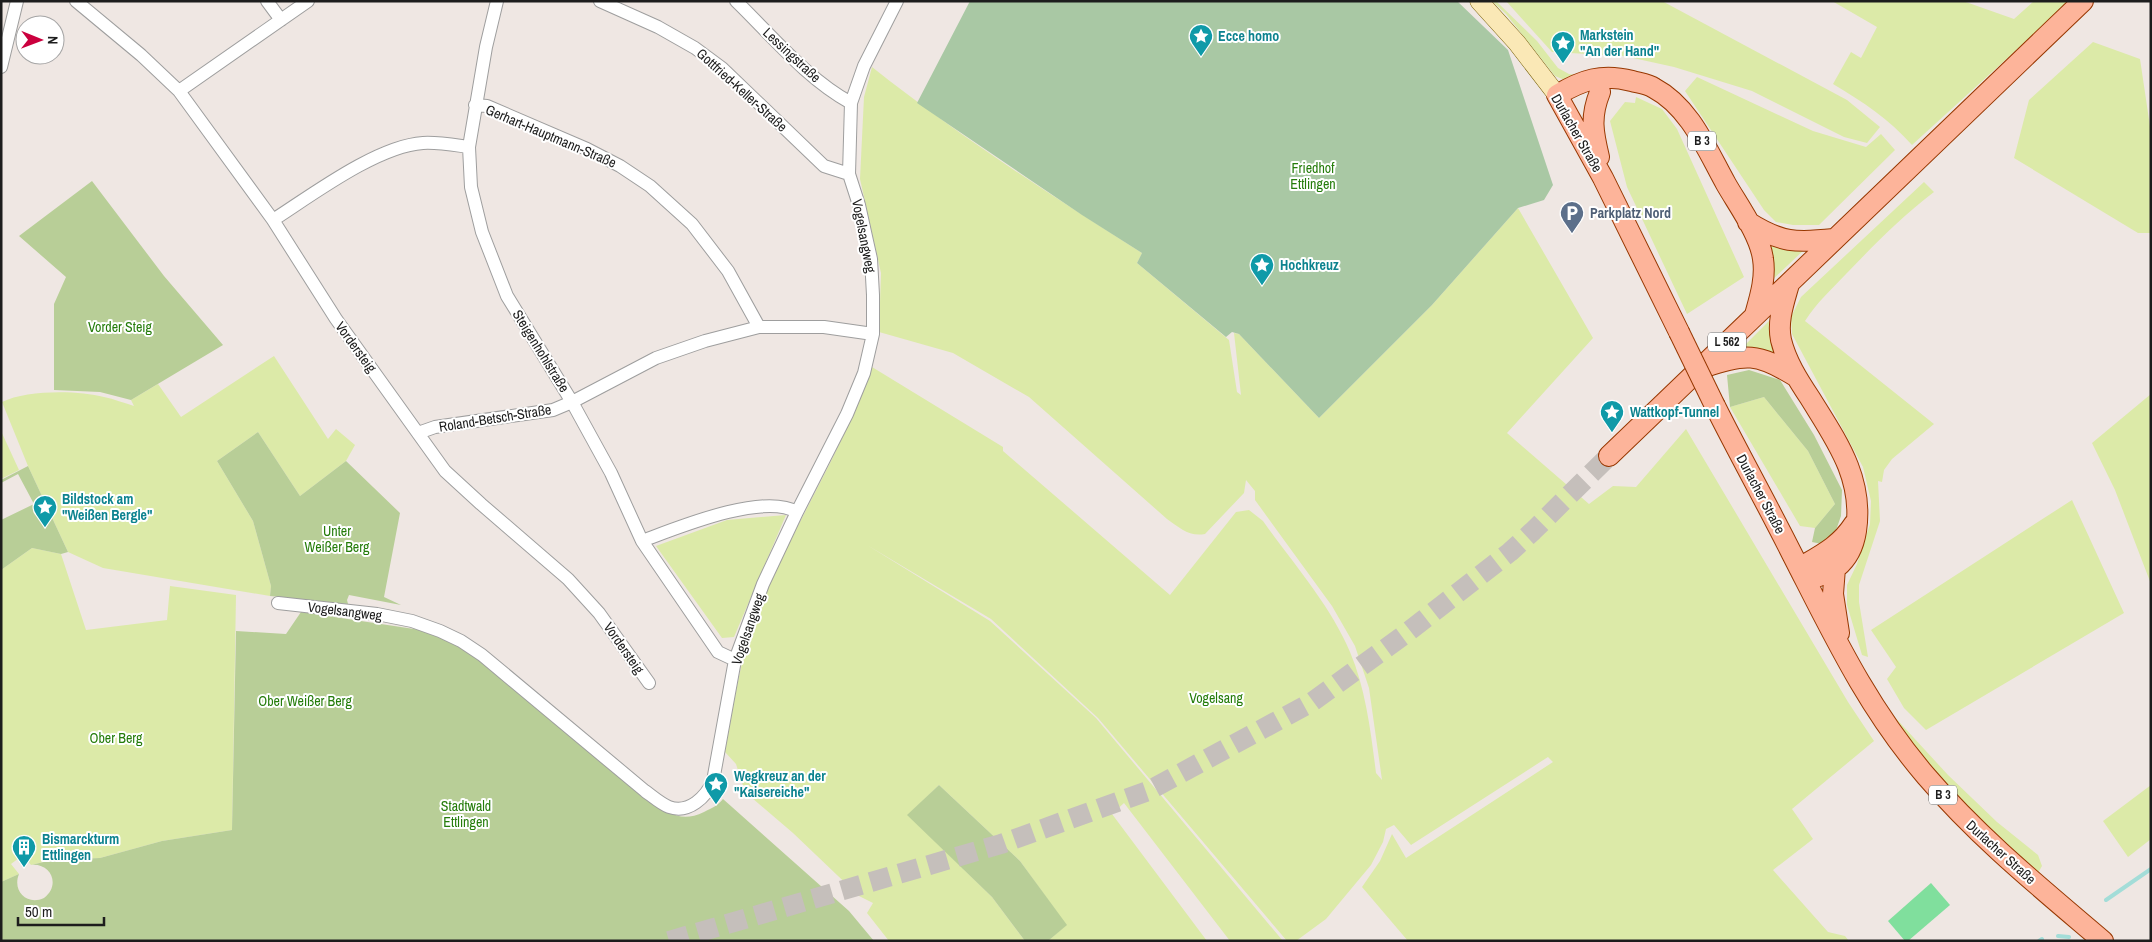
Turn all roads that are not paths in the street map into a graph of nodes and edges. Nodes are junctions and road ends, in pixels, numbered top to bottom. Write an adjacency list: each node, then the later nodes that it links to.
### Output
1 (17, 1): 12 (street)
2 (76, 1): 14 (street, Vordersteig)
3 (267, 1): 11 (street)
4 (308, 1): 11 (street)
5 (497, 1): 18 (street, Steigenhohlstraße)
6 (600, 1): 20 (street, Gottfried-Keller-Straße)
7 (736, 1): 17 (street, Lessingstraße)
8 (897, 1): 17 (street, Vogelsangweg)
9 (1479, 1): 16 (main road, Durlacher Straße)
10 (2082, 1): 24 (main road)
11 (281, 20): 14 (street)
12 (1, 67)
13 (1635, 82): 15 (main road); 16 (main road, B 3); 23 (main road, B 3)
14 (179, 91): 22 (street, Vordersteig)
15 (1600, 92): 16 (main road); 21 (main road)
16 (1561, 102): 21 (main road, Durlacher Straße / B 3)
17 (852, 103): 20 (street, Vogelsangweg)
18 (475, 105): 19 (street, Steigenhohlstraße); 27 (street, Gerhart-Hauptmann-Straße)
19 (469, 147): 22 (street); 31 (street, Steigenhohlstraße)
20 (849, 174): 28 (street, Vogelsangweg)
21 (1603, 178): 38 (main road, Durlacher Straße / B 3, bridge)
22 (273, 220): 32 (street, Vordersteig)
23 (1748, 222): 24 (main road); 26 (main road)
24 (1834, 239): 25 (main road)
25 (1789, 284): 26 (main road, L 562); 30 (main road)
26 (1755, 315): 29 (main road, L 562)
27 (759, 327): 28 (street, Roland-Betsch-Straße); 31 (street, Roland-Betsch-Straße)
28 (872, 334): 34 (street, Vogelsangweg)
29 (1698, 370): 30 (main road); 33 (main road, L 562)
30 (1795, 376): 35 (main road)
31 (572, 402): 32 (street, Roland-Betsch-Straße); 36 (street, Steigenhohlstraße)
32 (418, 433): 42 (street, Vordersteig)
33 (1609, 456)
34 (797, 512): 36 (street); 41 (street, Vogelsangweg)
35 (1858, 518): 37 (main road); 38 (main road)
36 (642, 541): 41 (street, Steigenhohlstraße)
37 (1835, 568): 38 (main road); 40 (main road)
38 (1803, 575): 40 (main road, Durlacher Straße / B 3)
39 (278, 603): 41 (street, Vogelsangweg)
40 (1842, 653): 43 (main road, Durlacher Straße / B 3)
41 (735, 660)
42 (649, 683)
43 (2104, 941)

